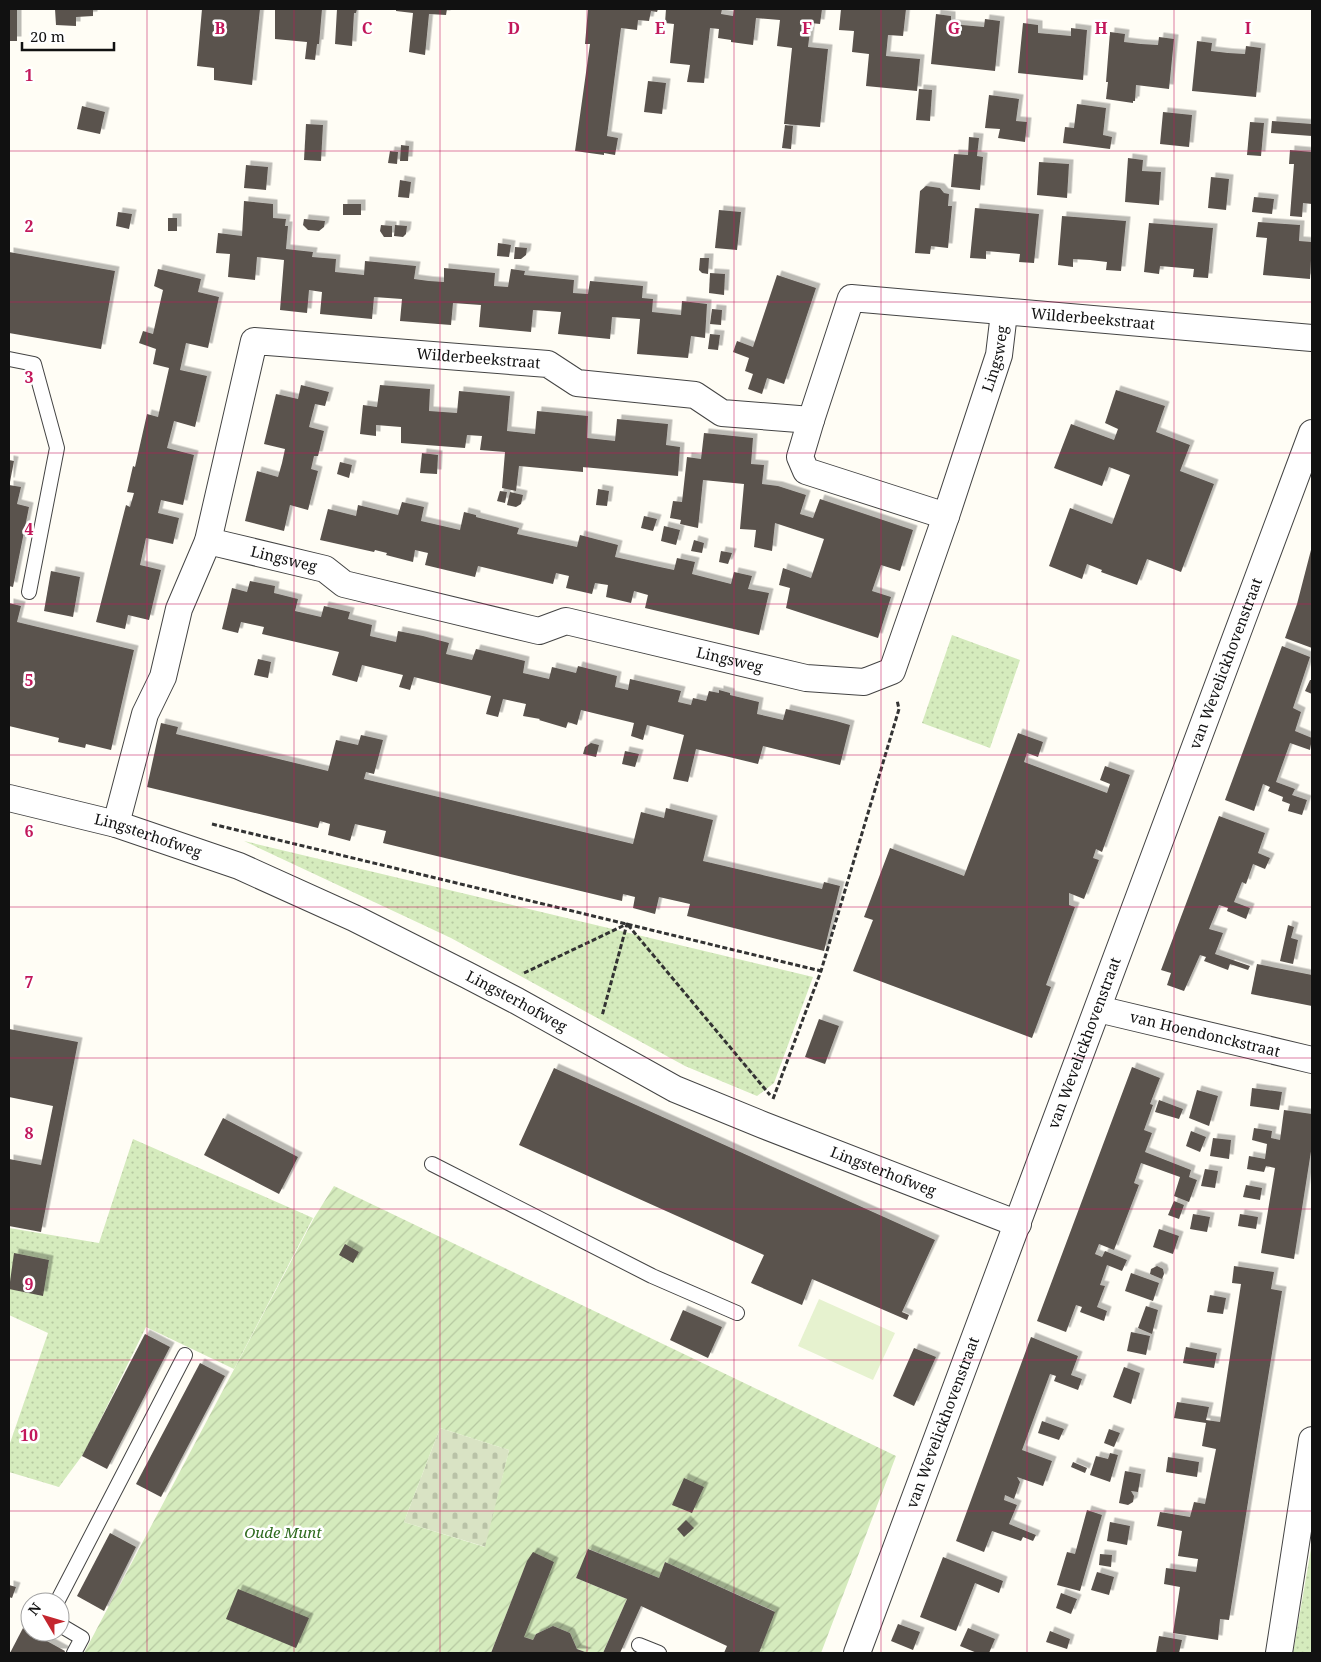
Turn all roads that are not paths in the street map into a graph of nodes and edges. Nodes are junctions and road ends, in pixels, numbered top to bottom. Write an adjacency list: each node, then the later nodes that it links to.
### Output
1 (1004, 312): 2 (street, Wilderbeekstraat); 4 (street, Wilderbeekstraat); 7 (street, Lingsweg)
2 (1312, 338)
3 (9, 359): 9 (lane)
4 (811, 420): 7 (street, Wilderbeekstraat); 8 (street, Wilderbeekstraat)
5 (1312, 433): 6 (street, van Wevelickhovenstraat)
6 (1304, 479): 12 (street, van Wevelickhovenstraat)
7 (946, 516): 8 (street, Lingsweg)
8 (208, 541): 11 (street)
9 (29, 592)
10 (9, 798): 11 (street, Lingsterhofweg)
11 (116, 824): 15 (street, Lingsterhofweg)
12 (1098, 1009): 13 (street, van Hoendonckstraat); 15 (street, van Wevelickhovenstraat)
13 (1312, 1060)
14 (432, 1164): 16 (lane)
15 (1018, 1224): 24 (street, van Wevelickhovenstraat)
16 (737, 1313)
17 (185, 1355): 19 (lane)
18 (1312, 1440): 25 (street)
19 (62, 1592)
20 (70, 1631): 22 (lane)
21 (639, 1645): 23 (lane)
22 (74, 1653)
23 (659, 1653)
24 (858, 1653)
25 (1279, 1653)

